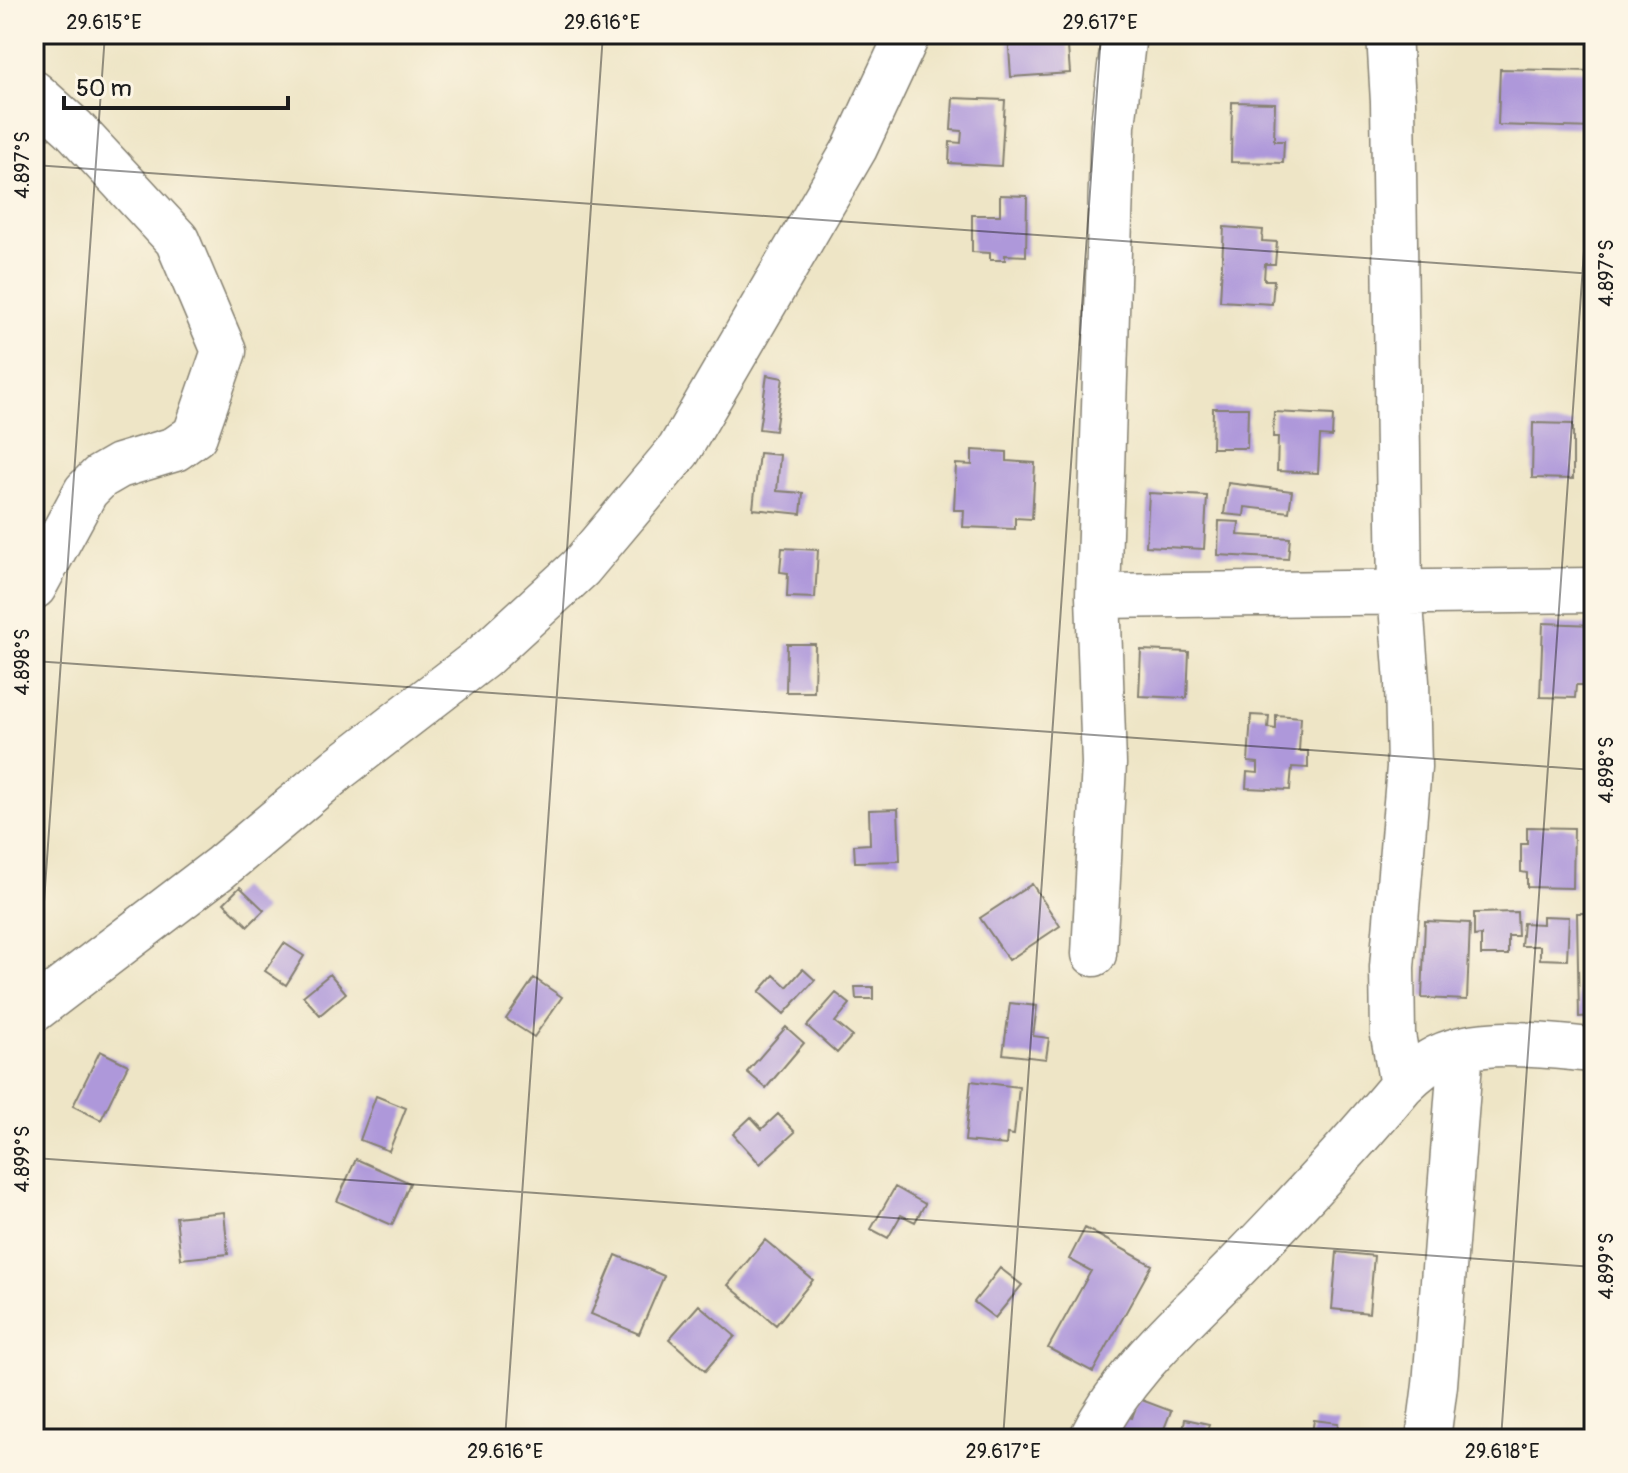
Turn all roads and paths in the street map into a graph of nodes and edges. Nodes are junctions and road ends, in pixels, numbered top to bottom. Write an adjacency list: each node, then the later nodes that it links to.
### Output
1 (908, 34): 10 (street)
2 (1124, 34): 8 (street)
3 (1389, 34): 7 (street)
4 (34, 93): 5 (street)
5 (34, 587)
6 (1594, 590): 7 (street)
7 (1400, 592): 8 (street); 13 (street)
8 (1098, 596): 9 (street)
9 (1094, 954)
10 (34, 1010)
11 (1461, 1049): 12 (street); 13 (street); 15 (street)
12 (1594, 1050)
13 (1402, 1085): 14 (street)
14 (1091, 1439)
15 (1428, 1439)

